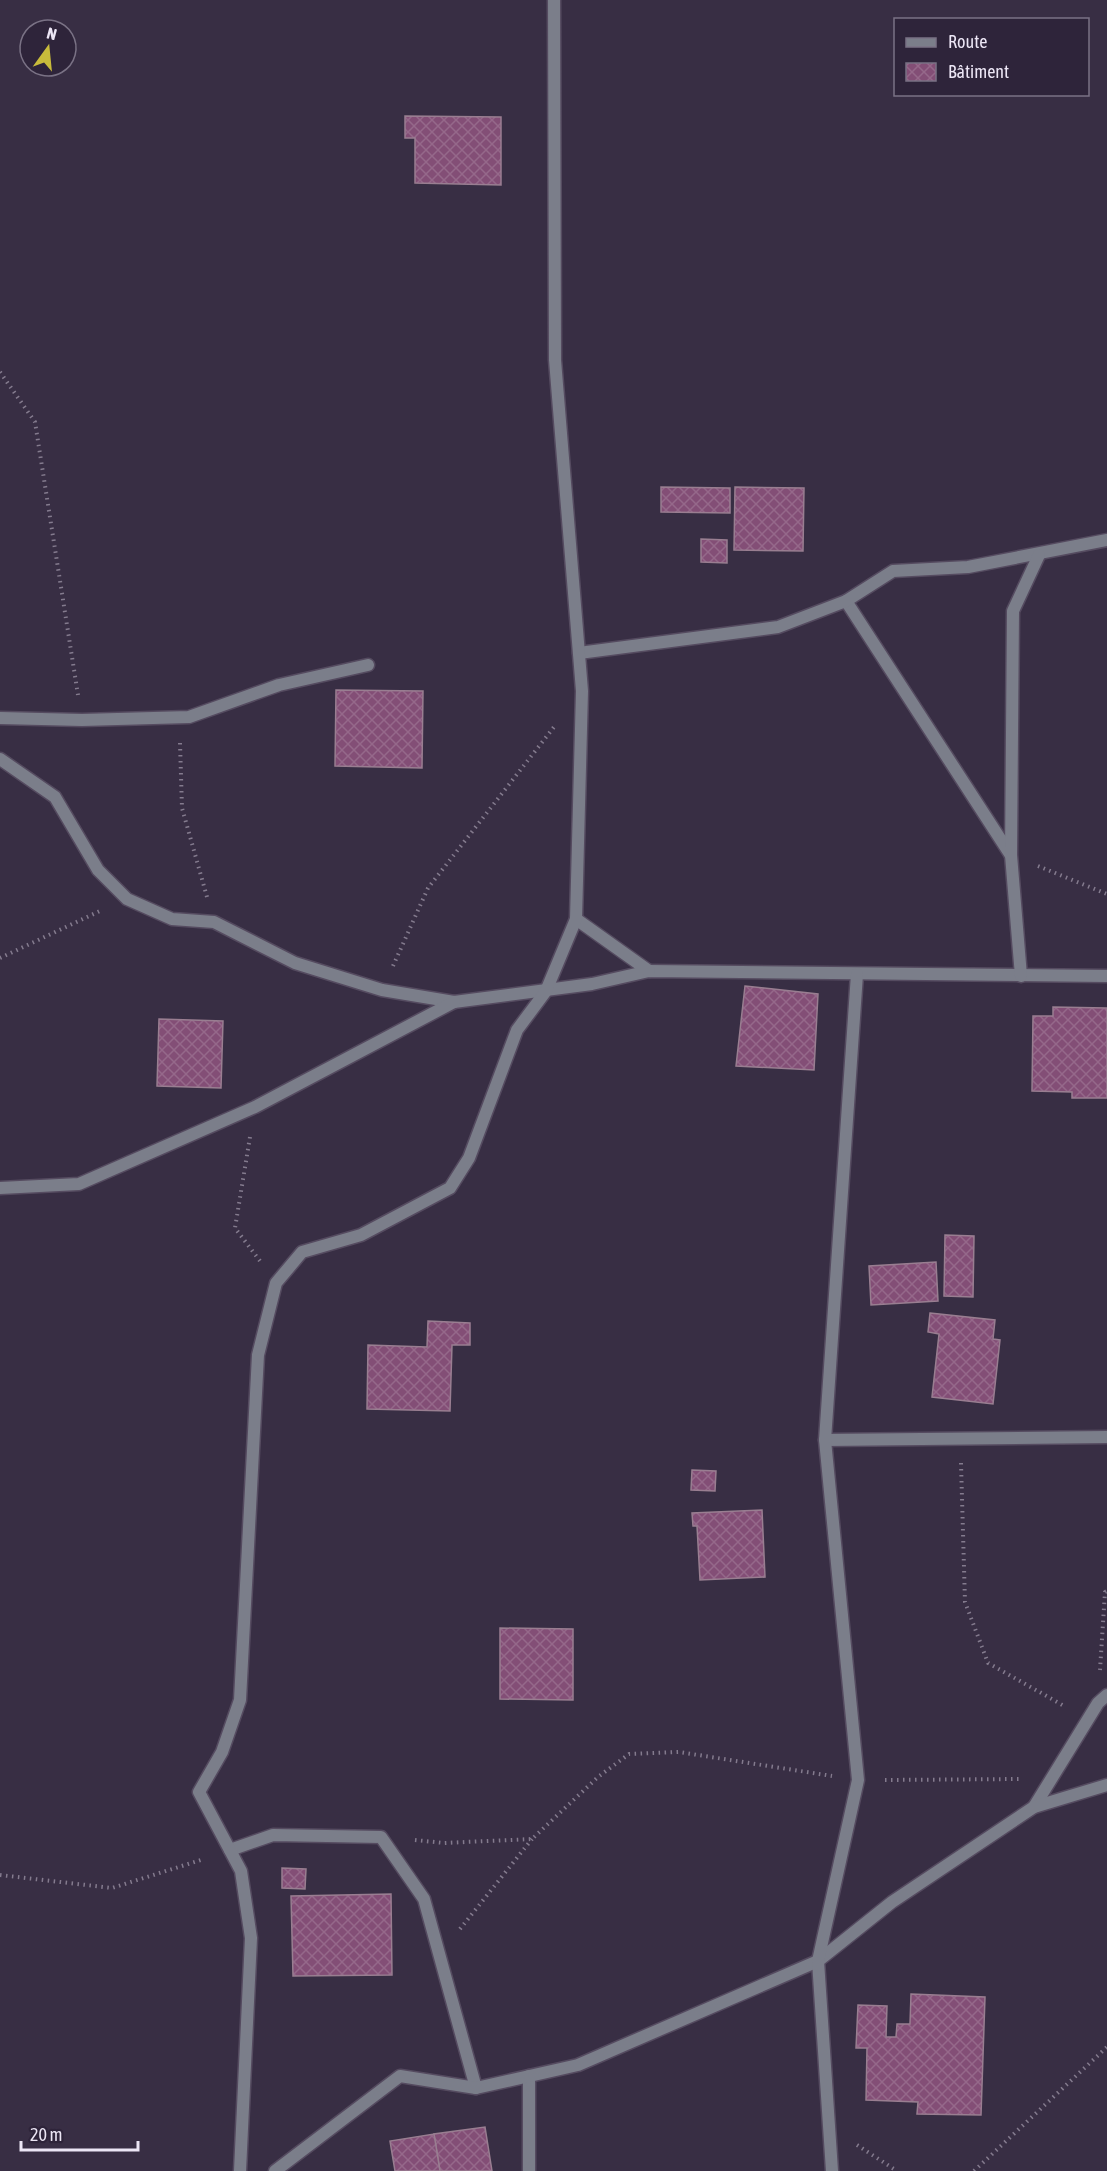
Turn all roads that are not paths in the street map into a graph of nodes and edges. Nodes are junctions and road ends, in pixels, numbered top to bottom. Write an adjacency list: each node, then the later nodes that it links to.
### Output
1 (554, 0): 5 (street)
2 (1107, 540): 3 (street)
3 (1039, 555): 4 (street); 9 (street)
4 (846, 601): 5 (street); 9 (street)
5 (579, 653): 10 (street)
6 (368, 665): 7 (street)
7 (0, 718)
8 (0, 759): 16 (street)
9 (1011, 855): 13 (street)
10 (576, 918): 11 (street); 15 (street)
11 (649, 971): 12 (street); 15 (street)
12 (857, 974): 13 (street); 19 (street)
13 (1021, 976): 14 (street)
14 (1107, 976)
15 (546, 991): 16 (street); 23 (street)
16 (454, 1002): 17 (street)
17 (0, 1188)
18 (1107, 1437): 19 (street)
19 (825, 1440): 24 (street)
20 (1103, 1699): 22 (street)
21 (1107, 1785): 22 (street)
22 (1034, 1807): 24 (street)
23 (230, 1851): 26 (street); 27 (street)
24 (818, 1961): 25 (street); 30 (street)
25 (529, 2076): 26 (street); 29 (street)
26 (476, 2088): 28 (street)
27 (240, 2171)
28 (275, 2171)
29 (529, 2171)
30 (832, 2171)

